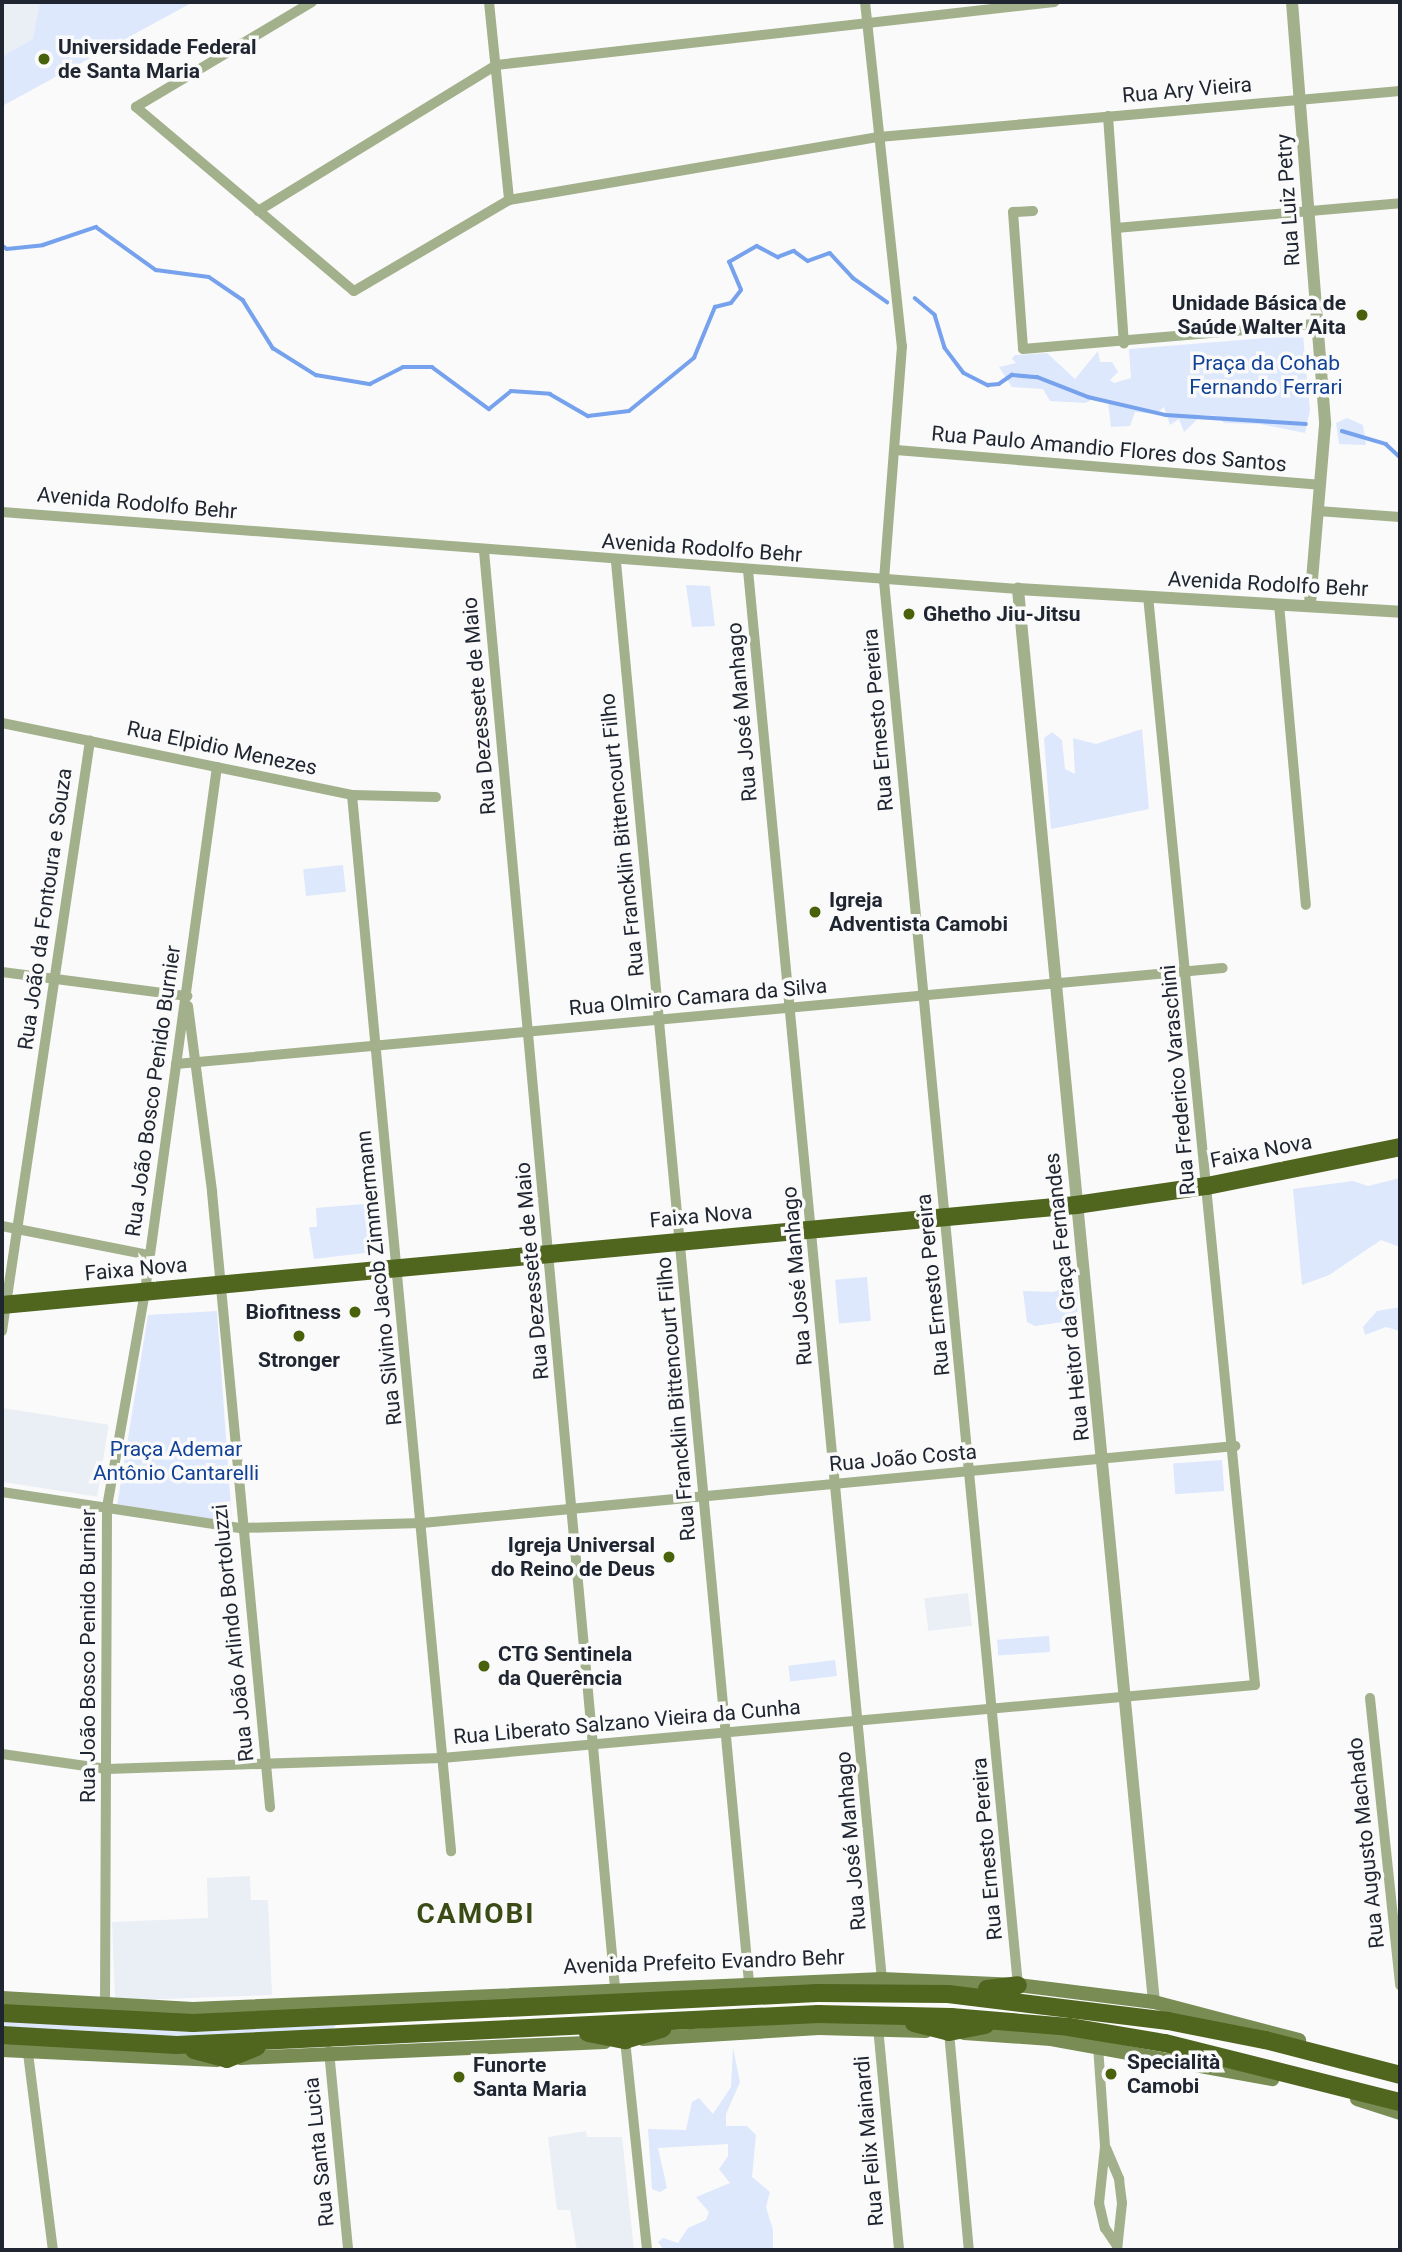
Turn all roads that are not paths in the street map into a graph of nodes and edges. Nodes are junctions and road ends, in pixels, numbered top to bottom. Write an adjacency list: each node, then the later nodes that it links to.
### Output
1 (312, 2): 15 (street)
2 (489, 2): 8 (street)
3 (865, 2): 7 (street, Rua Ernesto Pereira)
4 (1054, 2): 6 (street)
5 (1292, 2): 10 (street, Rua Luiz Petry)
6 (975, 7): 7 (street)
7 (867, 20): 8 (street); 12 (street, Rua Ernesto Pereira)
8 (496, 65): 13 (street); 15 (street)
9 (1400, 91): 10 (street, Rua Ary Vieira)
10 (1300, 99): 11 (street, Rua Ary Vieira); 17 (street, Rua Luiz Petry)
11 (1108, 116): 12 (street, Rua Ary Vieira); 18 (street)
12 (879, 137): 13 (street, Rua Ary Vieira); 21 (street, Rua Ernesto Pereira)
13 (509, 200): 15 (street)
14 (1400, 203): 17 (street)
15 (258, 211)
16 (1033, 211): 20 (street)
17 (1309, 211): 18 (street); 19 (street, Rua Luiz Petry)
18 (1116, 228): 20 (street)
19 (1317, 324): 20 (street); 22 (street, Rua Luiz Petry)
20 (1124, 343)
21 (896, 450): 22 (street, Rua Paulo Amandio Flores dos Santos); 29 (street, Rua Ernesto Pereira)
22 (1320, 485): 23 (street, Rua Luiz Petry)
23 (1318, 511): 25 (street); 33 (street, Rua Luiz Petry)
24 (2, 512): 26 (street, Avenida Rodolfo Behr)
25 (1400, 517)
26 (484, 551): 27 (street, Avenida Rodolfo Behr); 50 (street, Rua Dezessete de Maio)
27 (616, 562): 28 (street, Avenida Rodolfo Behr); 49 (street, Rua Francklin Bittencourt Filho)
28 (748, 570): 29 (street, Avenida Rodolfo Behr); 48 (street, Rua José Manhago)
29 (884, 581): 30 (street, Avenida Rodolfo Behr); 47 (street, Rua Ernesto Pereira)
30 (1018, 589): 31 (street, Avenida Rodolfo Behr); 45 (street, Rua Heitor da Graça Fernandes)
31 (1147, 596): 32 (street, Avenida Rodolfo Behr); 43 (street, Rua Frederico Varaschini)
32 (1279, 604): 33 (street, Avenida Rodolfo Behr); 40 (street)
33 (1310, 605): 34 (street, Avenida Rodolfo Behr)
34 (1400, 612)
35 (2, 723): 36 (street, Rua Elpidio Menezes)
36 (90, 741): 37 (street, Rua Elpidio Menezes); 44 (street, Rua João da Fontoura e Souza)
37 (217, 767): 38 (street, Rua Elpidio Menezes); 46 (street, Rua João Bosco Penido Burnier)
38 (352, 794): 39 (street, Rua Elpidio Menezes); 51 (street, Rua Silvino Jacob Zimmermann)
39 (436, 797)
40 (1307, 905)
41 (1223, 968): 43 (street, Rua Olmiro Camara da Silva)
42 (2, 972): 44 (street)
43 (1188, 972): 45 (street, Rua Olmiro Camara da Silva); 55 (street, Rua Frederico Varaschini)
44 (54, 980): 46 (street); 59 (street, Rua João da Fontoura e Souza)
45 (1056, 984): 47 (street, Rua Olmiro Camara da Silva); 56 (street, Rua Heitor da Graça Fernandes)
46 (187, 996): 52 (street, Rua João Arlindo Bortoluzzi); 53 (street, Rua João Bosco Penido Burnier)
47 (923, 996): 48 (street, Rua Olmiro Camara da Silva); 57 (street, Rua Ernesto Pereira)
48 (789, 1008): 49 (street, Rua Olmiro Camara da Silva); 60 (street, Rua José Manhago)
49 (660, 1020): 50 (street, Rua Olmiro Camara da Silva); 61 (street, Rua Francklin Bittencourt Filho)
50 (529, 1032): 51 (street, Rua Olmiro Camara da Silva); 62 (street, Rua Dezessete de Maio)
51 (376, 1045): 52 (street, Rua Olmiro Camara da Silva); 64 (street, Rua Silvino Jacob Zimmermann)
52 (199, 1062): 53 (street, Rua Olmiro Camara da Silva); 65 (street, Rua João Arlindo Bortoluzzi)
53 (176, 1064): 63 (street, Rua João Bosco Penido Burnier)
54 (1400, 1147): 55 (highway, Faixa Nova)
55 (1207, 1186): 56 (highway, Faixa Nova); 69 (street, Rua Frederico Varaschini)
56 (1076, 1205): 57 (highway, Faixa Nova); 70 (street, Rua Heitor da Graça Fernandes)
57 (944, 1216): 60 (highway, Faixa Nova); 71 (street, Rua Ernesto Pereira)
58 (2, 1226): 59 (street)
59 (17, 1228): 63 (street); 67 (street, Rua João da Fontoura e Souza)
60 (813, 1228): 61 (highway, Faixa Nova); 72 (street, Rua José Manhago)
61 (681, 1240): 62 (highway, Faixa Nova); 74 (street, Rua Francklin Bittencourt Filho)
62 (549, 1252): 64 (highway, Faixa Nova); 76 (street, Rua Dezessete de Maio)
63 (148, 1255): 66 (street, Rua João Bosco Penido Burnier)
64 (397, 1268): 65 (highway, Faixa Nova); 77 (street, Rua Silvino Jacob Zimmermann)
65 (221, 1284): 66 (highway, Faixa Nova); 78 (street, Rua João Arlindo Bortoluzzi)
66 (145, 1291): 67 (highway, Faixa Nova); 75 (street, Rua João Bosco Penido Burnier)
67 (4, 1305): 68 (street, Rua João da Fontoura e Souza)
68 (2, 1331)
69 (1235, 1446): 70 (street, Rua João Costa); 79 (street, Rua Frederico Varaschini)
70 (1103, 1459): 71 (street, Rua João Costa); 80 (street, Rua Heitor da Graça Fernandes)
71 (972, 1471): 72 (street, Rua João Costa); 82 (street, Rua Ernesto Pereira)
72 (835, 1484): 74 (street, Rua João Costa); 83 (street, Rua José Manhago)
73 (2, 1492): 75 (street, Rua João Costa)
74 (705, 1497): 76 (street, Rua João Costa); 84 (street, Rua Francklin Bittencourt Filho)
75 (107, 1507): 78 (street, Rua João Costa); 89 (street, Rua João Bosco Penido Burnier)
76 (575, 1509): 77 (street, Rua João Costa); 85 (street, Rua Dezessete de Maio)
77 (422, 1523): 78 (street, Rua João Costa); 87 (street, Rua Silvino Jacob Zimmermann)
78 (241, 1528): 88 (street, Rua João Arlindo Bortoluzzi)
79 (1255, 1685): 80 (street, Rua Liberato Salzano Vieira da Cunha)
80 (1127, 1697): 82 (street, Rua Liberato Salzano Vieira da Cunha); 100 (street, Rua Heitor da Graça Fernandes)
81 (1370, 1698): 94 (street, Rua Augusto Machado)
82 (994, 1709): 83 (street, Rua Liberato Salzano Vieira da Cunha); 95 (street, Rua Ernesto Pereira)
83 (859, 1721): 84 (street, Rua Liberato Salzano Vieira da Cunha); 92 (street, Rua José Manhago)
84 (726, 1733): 85 (street, Rua Liberato Salzano Vieira da Cunha); 93 (street, Rua Francklin Bittencourt Filho)
85 (595, 1744): 87 (street, Rua Liberato Salzano Vieira da Cunha); 96 (street, Rua Dezessete de Maio)
86 (2, 1754): 89 (street, Rua Liberato Salzano Vieira da Cunha)
87 (442, 1758): 88 (street, Rua Liberato Salzano Vieira da Cunha); 91 (street, Rua Silvino Jacob Zimmermann)
88 (267, 1766): 89 (street, Rua Liberato Salzano Vieira da Cunha); 90 (street, Rua João Arlindo Bortoluzzi)
89 (107, 1769): 101 (street, Rua João Bosco Penido Burnier)
90 (270, 1807)
91 (451, 1851)
92 (882, 1979): 93 (main road, Avenida Prefeito Evandro Behr); 95 (main road, Avenida Prefeito Evandro Behr)
93 (749, 1982): 96 (main road, Avenida Prefeito Evandro Behr)
94 (1400, 1984)
95 (1018, 1985): 97 (highway); 100 (main road, Avenida Prefeito Evandro Behr)
96 (615, 1988): 99 (main road, Avenida Prefeito Evandro Behr)
97 (948, 1994): 102 (highway, Avenida Prefeito Evandro Behr); 106 (highway, Avenida Prefeito Evandro Behr)
98 (2, 1998): 101 (main road, Avenida Prefeito Evandro Behr)
99 (406, 1999): 101 (main road, Avenida Prefeito Evandro Behr); 102 (highway); 103 (highway)
100 (1154, 2002): 106 (highway); 111 (main road, Avenida Prefeito Evandro Behr)
101 (105, 2007)
102 (433, 2010): 103 (highway, Avenida Prefeito Evandro Behr)
103 (378, 2012): 105 (highway, Avenida Prefeito Evandro Behr)
104 (2, 2013): 105 (highway, Avenida Prefeito Evandro Behr)
105 (358, 2013): 117 (highway)
106 (1143, 2017): 115 (highway); 122 (highway, Avenida Prefeito Evandro Behr)
107 (1012, 2020): 109 (highway); 112 (highway); 115 (highway)
108 (688, 2021): 109 (highway); 110 (highway); 114 (highway)
109 (879, 2021): 112 (highway); 114 (main road); 132 (street, Rua Felix Mainardi)
110 (560, 2028): 114 (highway); 117 (highway)
111 (1266, 2031): 122 (highway); 123 (main road, Avenida Prefeito Evandro Behr)
112 (949, 2032): 115 (main road); 133 (street)
113 (2, 2035): 118 (highway)
114 (625, 2040): 117 (main road); 131 (street)
115 (1105, 2040): 125 (highway); 126 (main road); 127 (street)
116 (270, 2041): 117 (highway); 118 (highway); 121 (highway)
117 (330, 2044): 121 (main road); 130 (street, Rua Santa Lucia)
118 (177, 2045): 121 (highway)
119 (2, 2050): 120 (main road)
120 (27, 2053): 121 (main road); 129 (street)
121 (227, 2059)
122 (1342, 2059): 124 (highway, Avenida Prefeito Evandro Behr)
123 (1400, 2067)
124 (1400, 2075)
125 (1400, 2102)
126 (1400, 2113)
127 (1105, 2147): 128 (street); 128 (street)
128 (1117, 2248)
129 (53, 2250)
130 (348, 2250)
131 (647, 2250)
132 (899, 2250)
133 (969, 2250)

